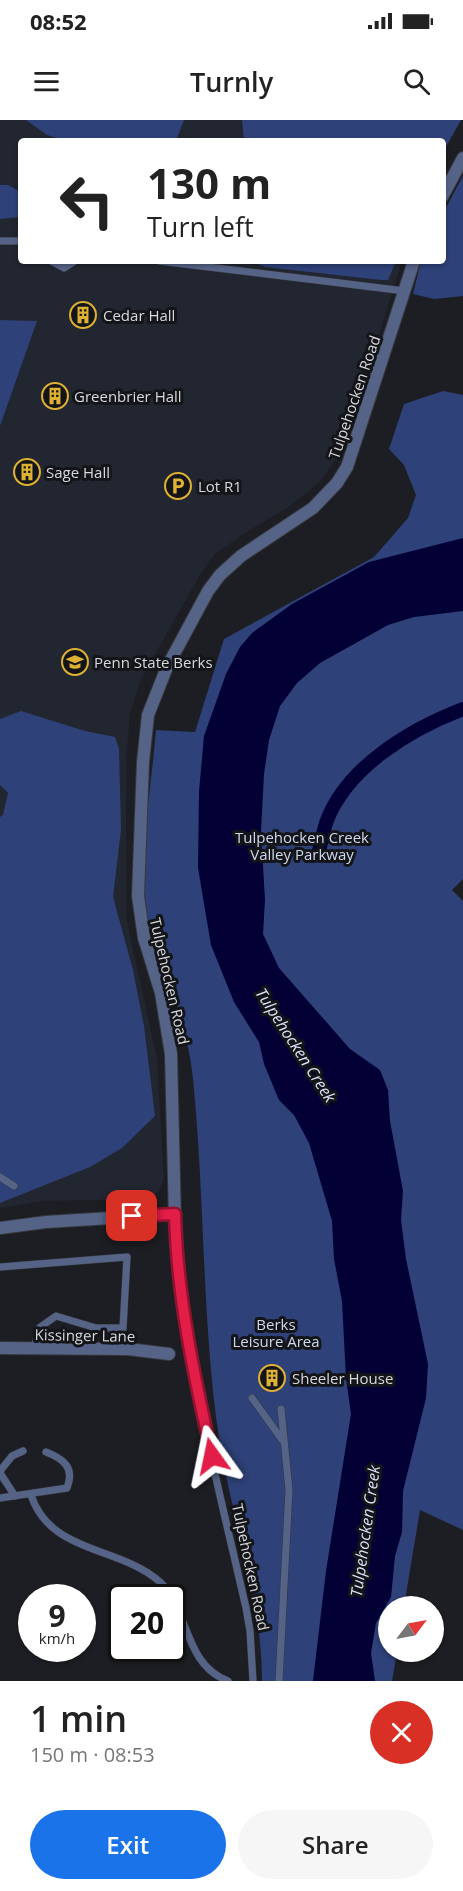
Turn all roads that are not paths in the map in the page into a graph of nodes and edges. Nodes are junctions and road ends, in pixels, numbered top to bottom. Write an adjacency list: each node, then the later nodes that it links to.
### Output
1 (463, 158): 2 (street)
2 (446, 190)
3 (0, 241): 4 (lane)
4 (18, 241)
5 (57, 264): 6 (lane)
6 (70, 264)
7 (184, 264): 9 (lane)
8 (413, 264): 9 (street, Tulpehocken Road)
9 (405, 291): 12 (street, Tulpehocken Road)
10 (0, 1177): 11 (lane)
11 (14, 1186)
12 (175, 1217): 13 (street); 29 (lane, Tulpehocken Road)
13 (0, 1228)
14 (0, 1268): 16 (lane)
15 (0, 1348): 16 (street, Kissinger Lane)
16 (34, 1350): 17 (street, Kissinger Lane)
17 (169, 1354)
18 (252, 1398): 20 (lane)
19 (281, 1409): 20 (lane)
20 (284, 1443): 30 (lane)
21 (23, 1451): 23 (lane)
22 (46, 1452): 24 (lane)
23 (0, 1472): 25 (lane)
24 (31, 1495): 25 (lane); 27 (lane)
25 (15, 1496): 26 (lane)
26 (0, 1498)
27 (228, 1681)
28 (248, 1681): 29 (lane)
29 (253, 1681)
30 (279, 1681)

